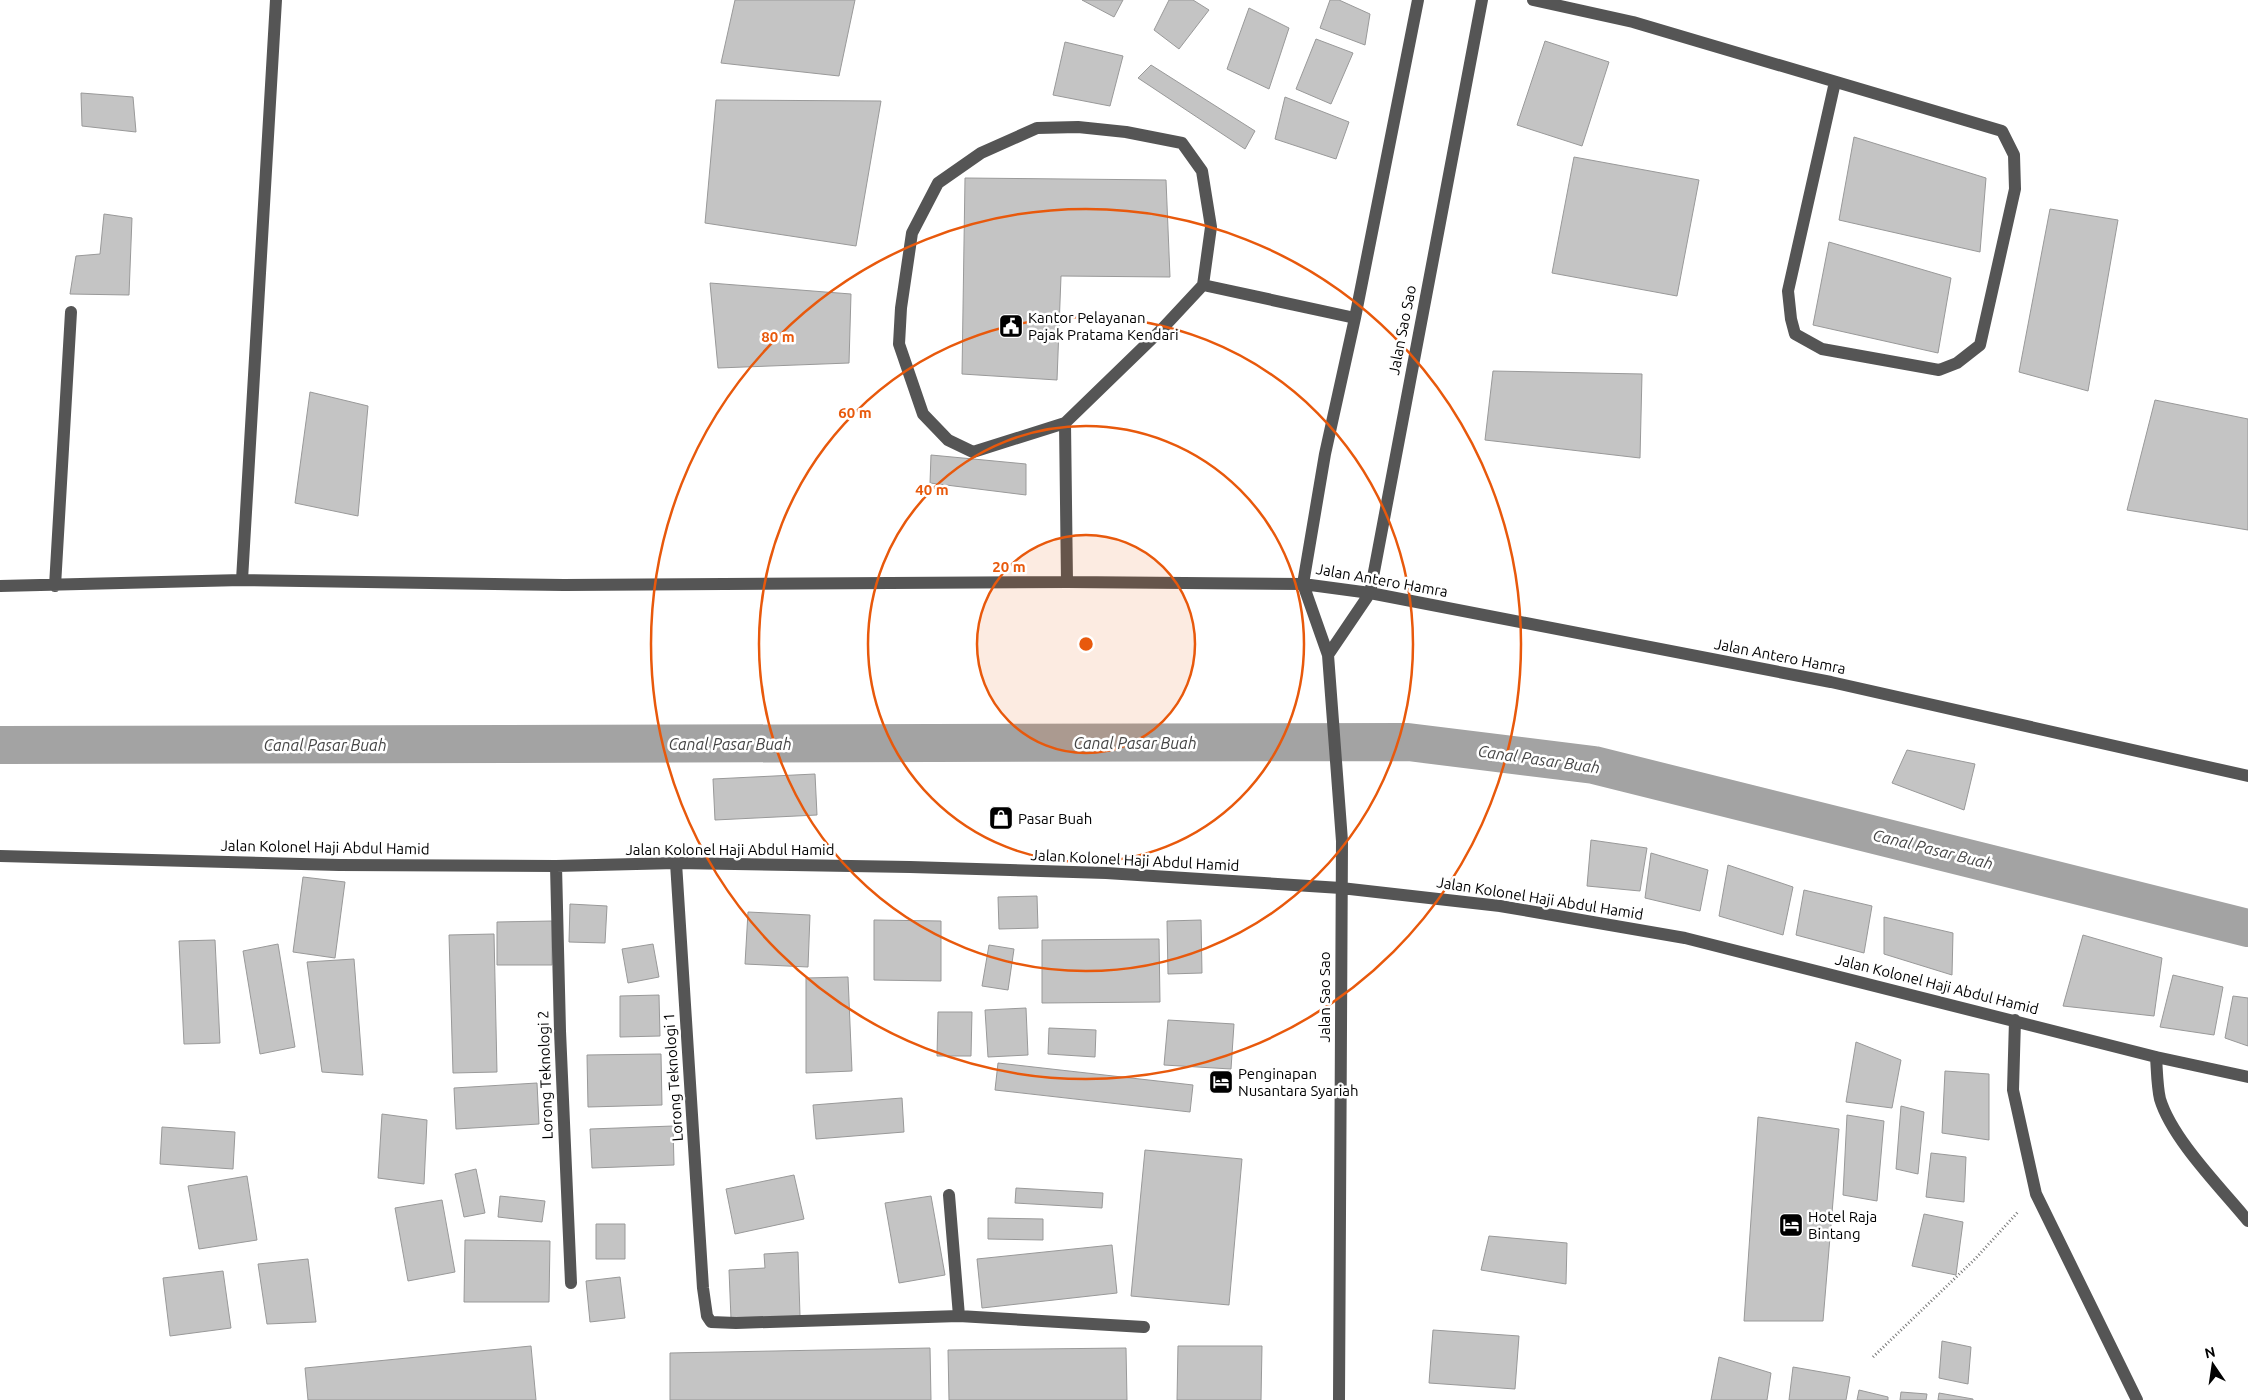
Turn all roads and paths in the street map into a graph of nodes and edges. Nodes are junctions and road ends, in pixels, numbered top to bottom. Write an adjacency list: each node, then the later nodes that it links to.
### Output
1 (276, 0): 10 (street)
2 (1418, 0): 8 (street, Jalan Sao Sao)
3 (1482, 0): 15 (street, Jalan Sao Sao)
4 (1533, 0): 5 (street)
5 (1835, 82): 5 (street)
6 (1203, 285): 8 (street); 9 (street); 9 (street)
7 (72, 312): 14 (street)
8 (1355, 318): 12 (street, Jalan Sao Sao)
9 (1065, 423): 11 (street)
10 (242, 580): 11 (street, Jalan Antero Hamra); 14 (street, Jalan Antero Hamra)
11 (1067, 582): 12 (street, Jalan Antero Hamra)
12 (1303, 584): 15 (street, Jalan Antero Hamra); 16 (street, Jalan Sao Sao)
13 (0, 586): 14 (street, Jalan Antero Hamra)
14 (55, 586)
15 (1370, 593): 16 (street, Jalan Sao Sao); 17 (street, Jalan Antero Hamra)
16 (1328, 655): 21 (street, Jalan Sao Sao)
17 (2248, 776)
18 (0, 856): 20 (street, Jalan Kolonel Haji Abdul Hamid)
19 (676, 863): 20 (street, Jalan Kolonel Haji Abdul Hamid); 21 (street, Jalan Kolonel Haji Abdul Hamid); 29 (street, Lorong Teknologi 1)
20 (556, 866): 28 (street, Lorong Teknologi 2)
21 (1341, 888): 22 (street, Jalan Kolonel Haji Abdul Hamid); 32 (street, Jalan Sao Sao)
22 (2015, 1020): 23 (street, Jalan Kolonel Haji Abdul Hamid); 25 (street)
23 (2156, 1057): 24 (street, Jalan Kolonel Haji Abdul Hamid); 27 (street)
24 (2248, 1077)
25 (2036, 1194): 31 (path); 33 (street)
26 (949, 1195): 29 (street)
27 (2248, 1221)
28 (570, 1283)
29 (959, 1316): 30 (street)
30 (1144, 1327)
31 (1873, 1357)
32 (1339, 1400)
33 (2137, 1400)

